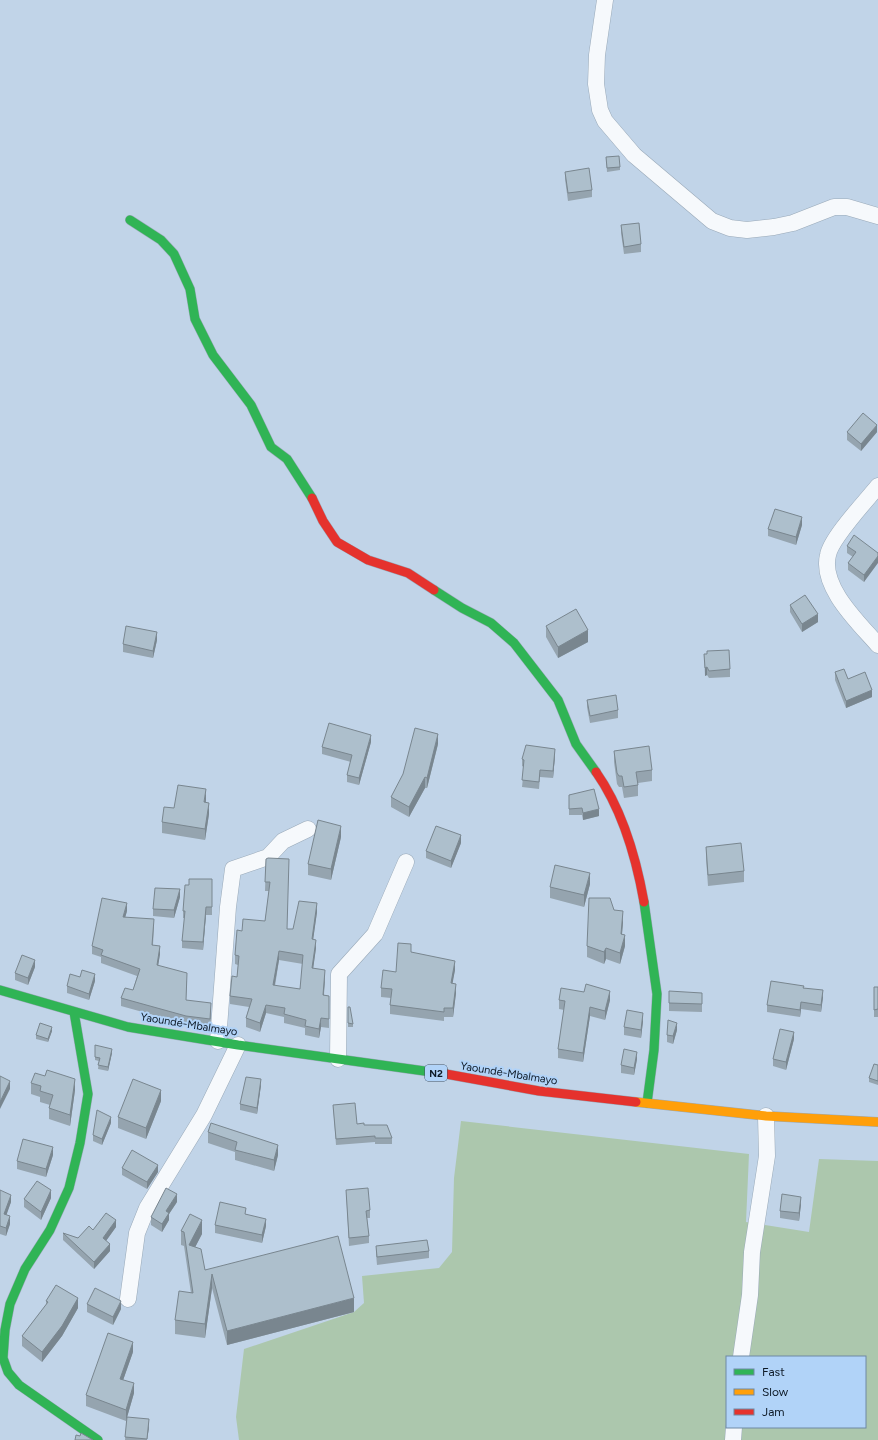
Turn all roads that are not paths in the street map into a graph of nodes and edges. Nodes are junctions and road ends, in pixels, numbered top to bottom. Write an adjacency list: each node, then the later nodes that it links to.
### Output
1 (605, 0): 2 (street)
2 (878, 216)
3 (130, 220): 13 (main road)
4 (878, 486): 5 (street)
5 (878, 645)
6 (308, 829): 10 (street)
7 (406, 862): 12 (street)
8 (0, 990): 9 (main road, Yaoundé-Mbalmayo / N2)
9 (74, 1012): 10 (main road, Yaoundé-Mbalmayo / N2); 18 (main road)
10 (218, 1041): 11 (main road, Yaoundé-Mbalmayo / N2)
11 (238, 1045): 12 (main road, Yaoundé-Mbalmayo / N2); 16 (street)
12 (338, 1059): 13 (main road, Yaoundé-Mbalmayo / N2)
13 (647, 1103): 14 (main road, Yaoundé-Mbalmayo / N2)
14 (766, 1116): 15 (main road, Yaoundé-Mbalmayo / N2); 17 (street)
15 (878, 1122)
16 (128, 1299)
17 (741, 1356)
18 (4, 1372): 20 (main road)
19 (734, 1428): 21 (street)
20 (98, 1440)
21 (733, 1440)

